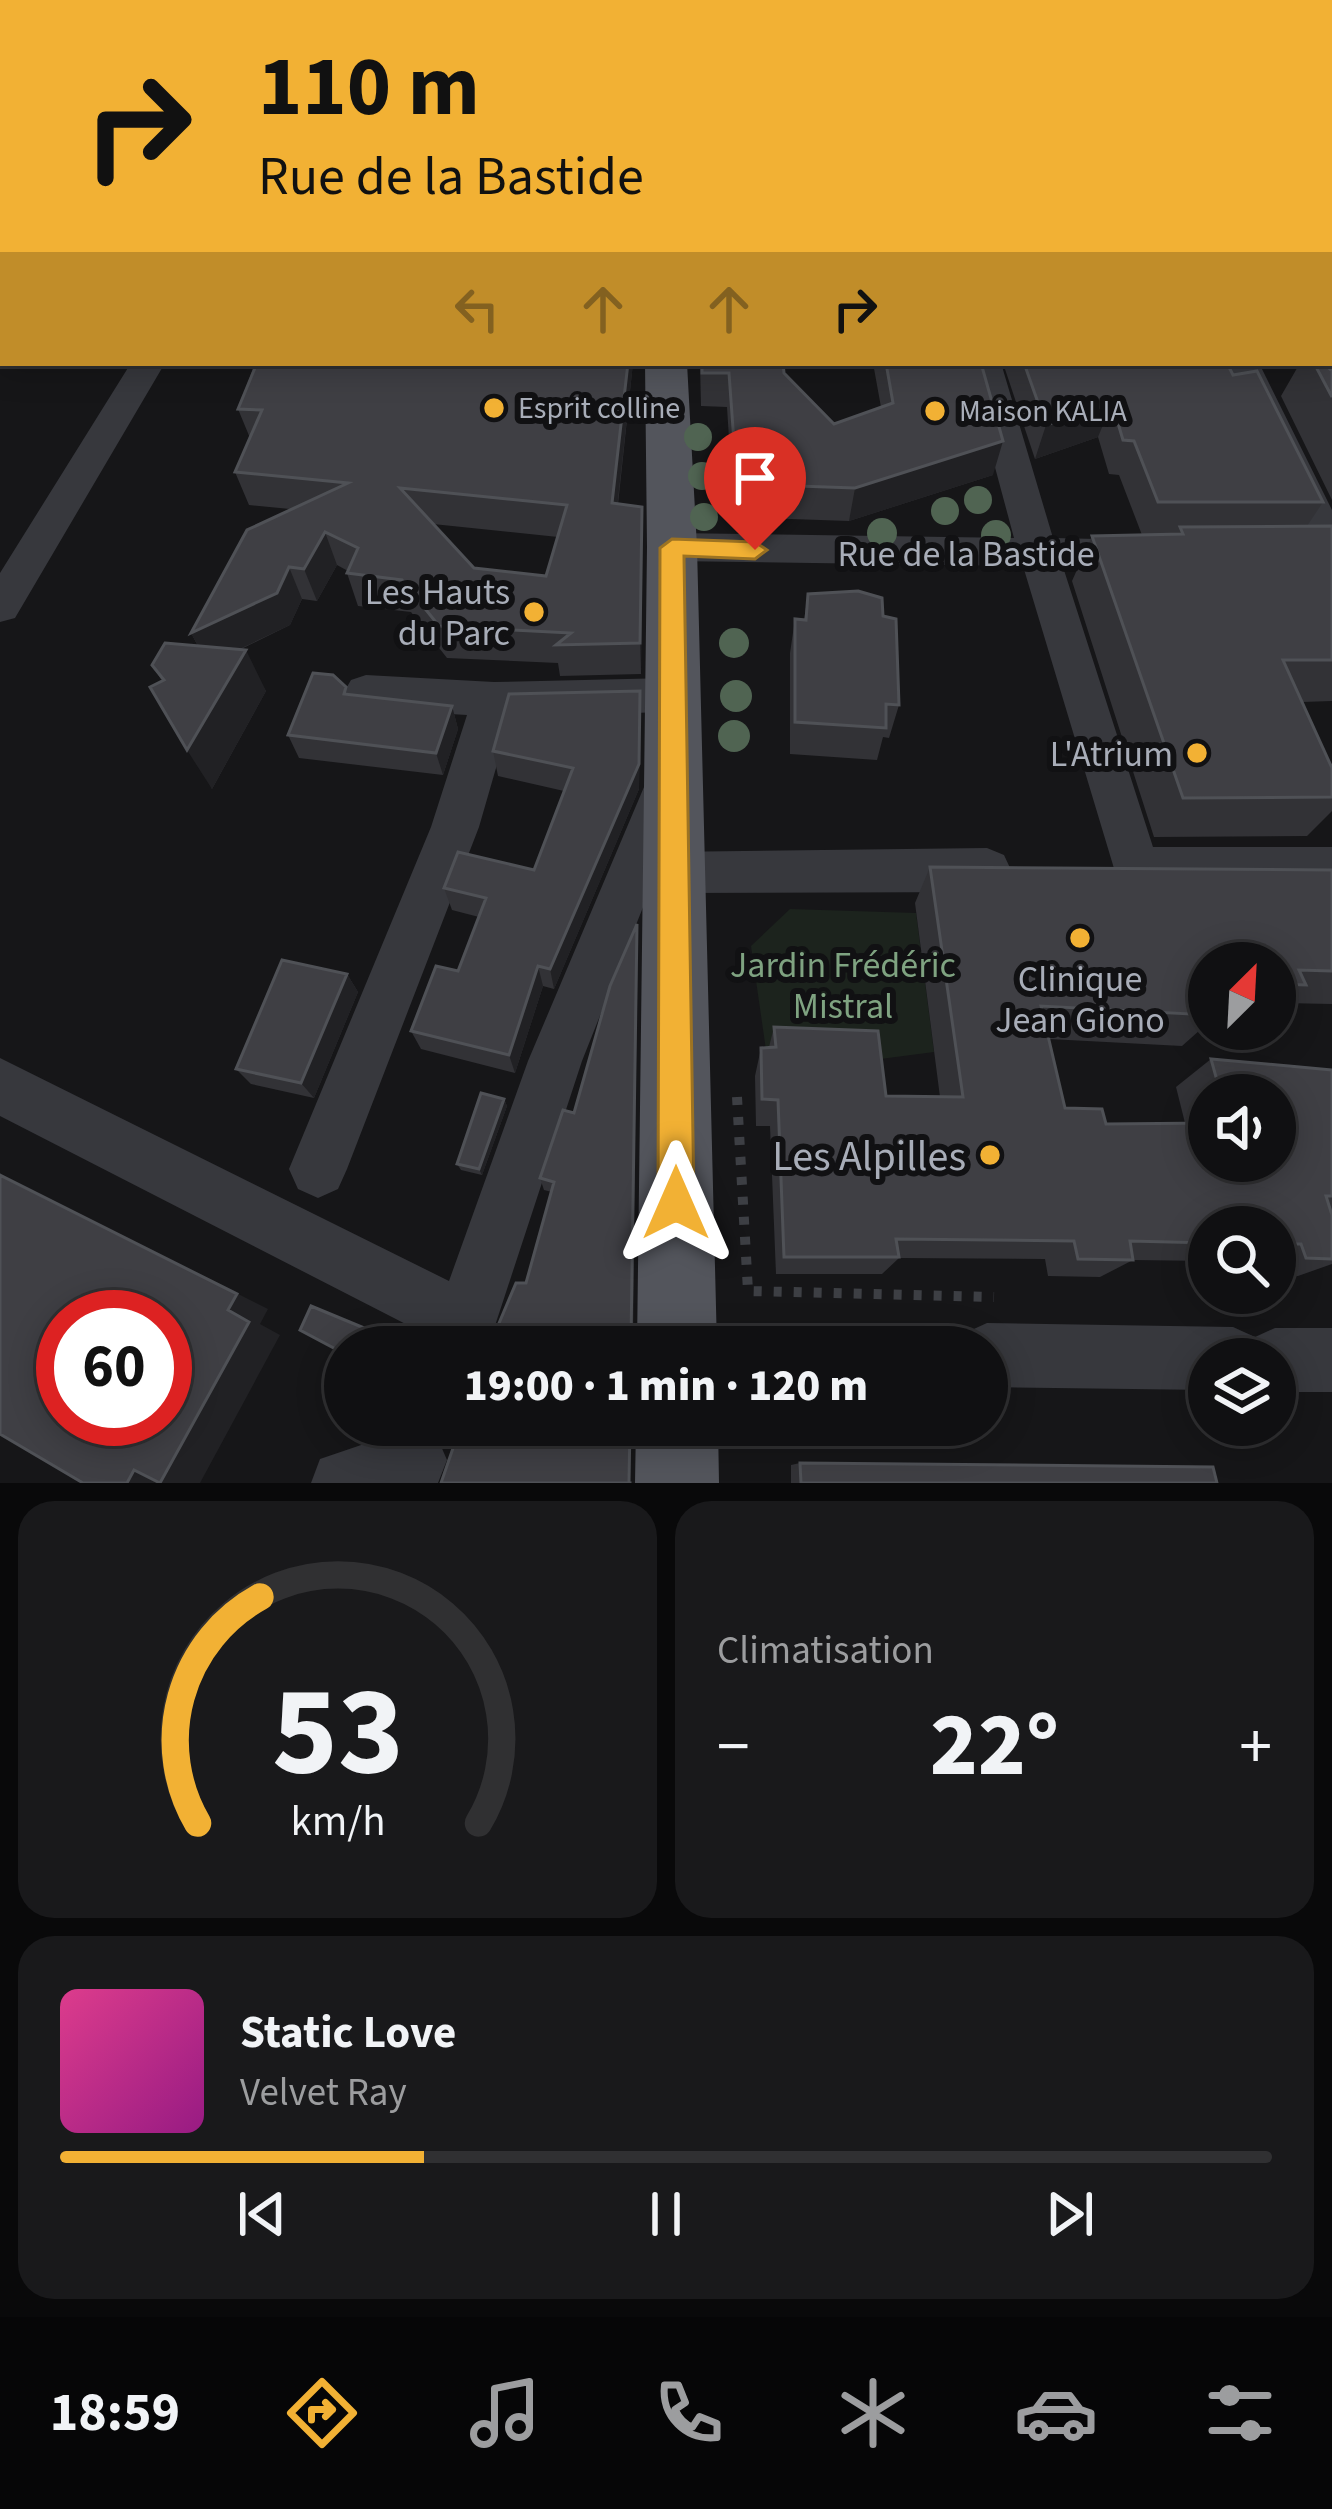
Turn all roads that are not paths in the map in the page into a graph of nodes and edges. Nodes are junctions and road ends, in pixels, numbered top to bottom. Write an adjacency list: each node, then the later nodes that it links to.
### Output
1 (146, 366): 9 (street)
2 (666, 366): 5 (main road)
3 (985, 366): 7 (street)
4 (1243, 366): 6 (street)
5 (672, 548): 7 (street, Rue de la Bastide); 11 (main road)
6 (1321, 552)
7 (1039, 554): 8 (street, Rue de la Bastide); 14 (street)
8 (1190, 554)
9 (0, 607)
10 (366, 692): 12 (street)
11 (670, 695): 12 (street); 13 (main road)
12 (494, 699): 18 (street)
13 (670, 778): 16 (main road); 20 (street)
14 (1136, 869): 15 (street); 16 (street)
15 (1332, 869)
16 (672, 871): 21 (main road)
17 (0, 1086): 19 (street)
18 (318, 1169)
19 (445, 1326)
20 (465, 1326)
21 (677, 1326)
22 (1008, 1355): 23 (street)
23 (1188, 1358)
24 (1296, 1360): 25 (street)
25 (1332, 1360)
26 (677, 1446): 29 (main road)
27 (416, 1456): 28 (street)
28 (344, 1483)
29 (677, 1483)

